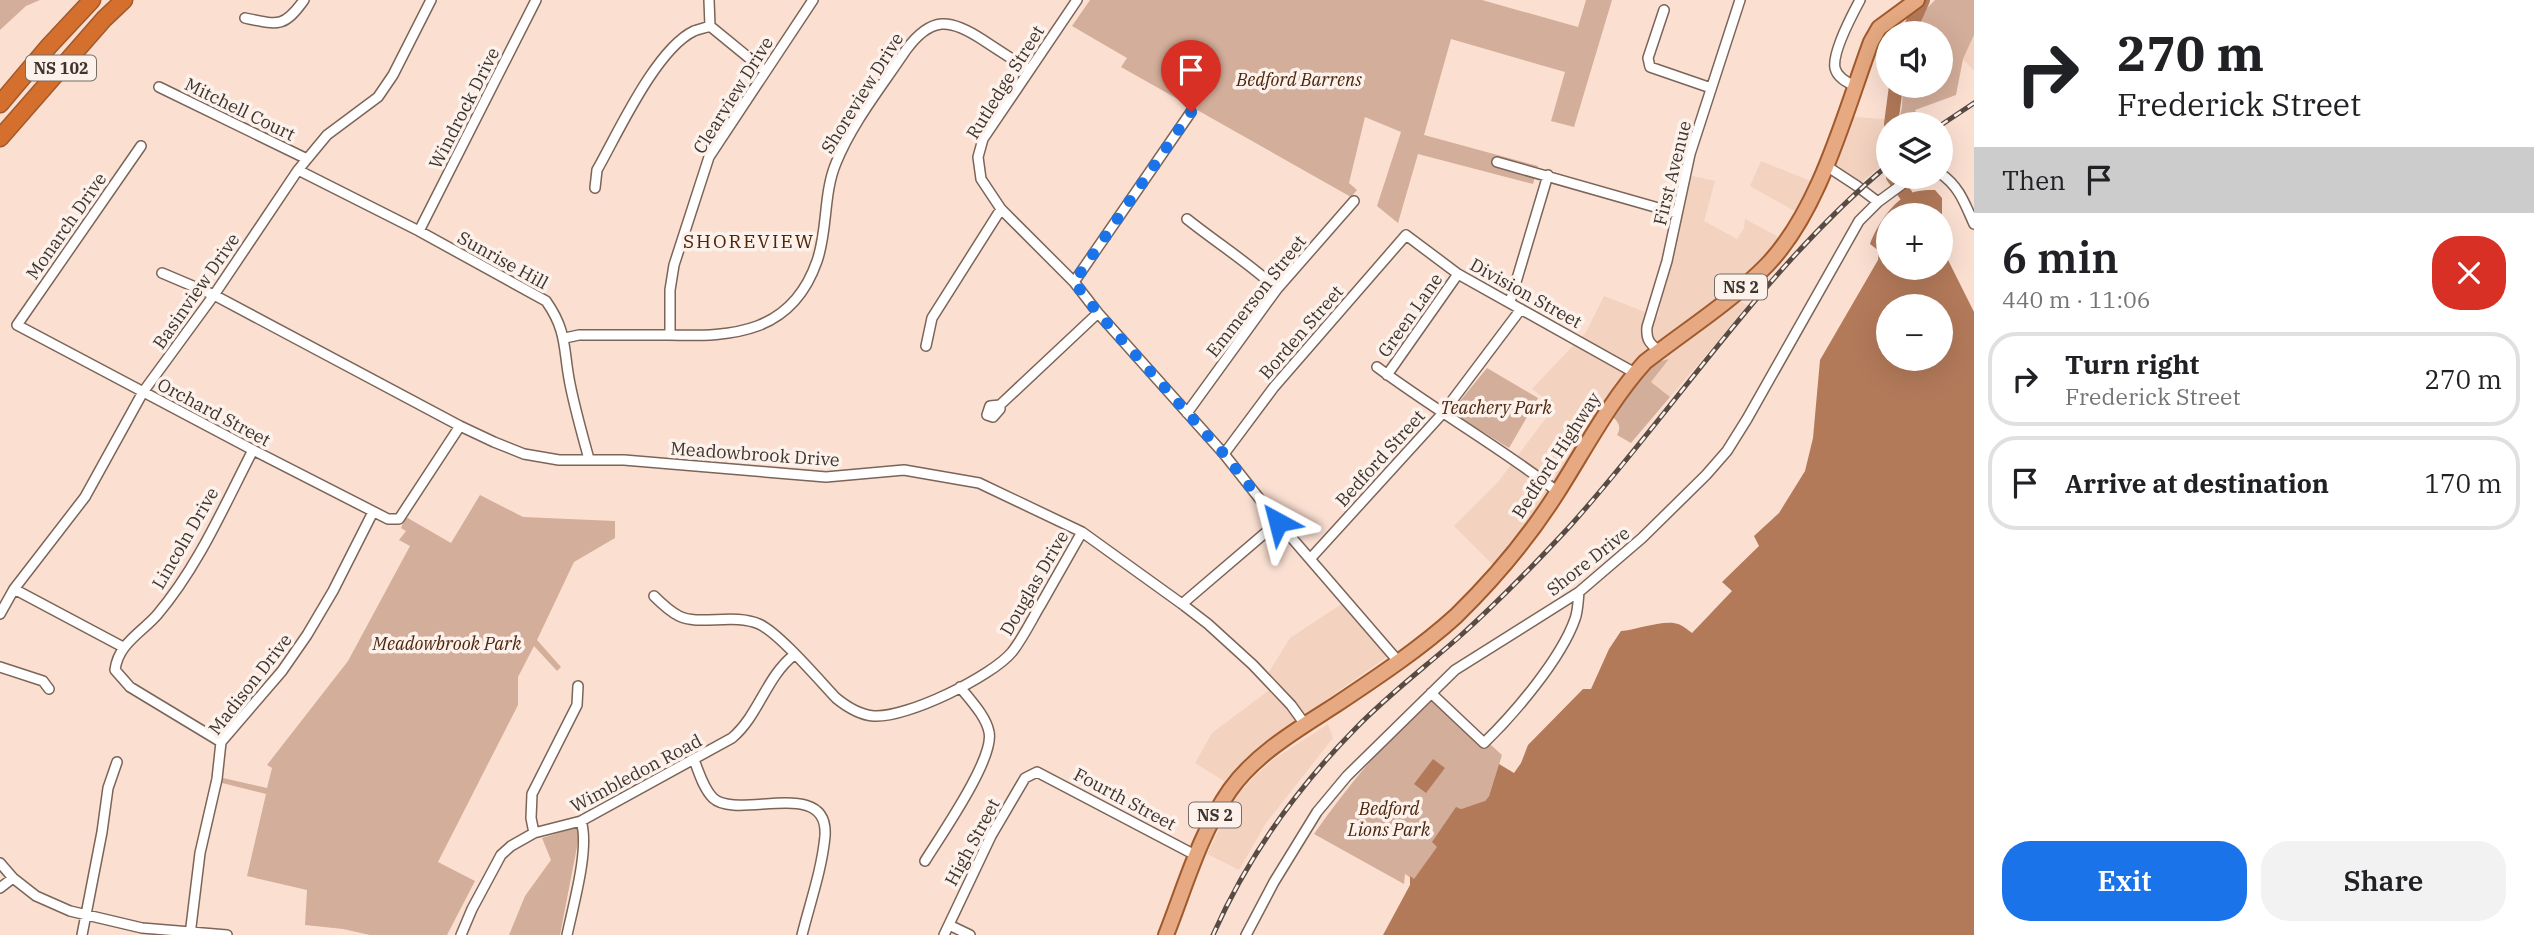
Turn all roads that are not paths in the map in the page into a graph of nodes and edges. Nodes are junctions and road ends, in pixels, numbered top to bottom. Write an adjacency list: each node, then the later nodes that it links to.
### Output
1 (92, 0): 20 (highway, NS 102)
2 (124, 0): 22 (highway, NS 102)
3 (304, 0): 13 (street)
4 (431, 0): 24 (street, Basinview Drive)
5 (537, 0): 38 (street, Windrock Drive)
6 (709, 0): 14 (street)
7 (813, 0): 16 (street, Clearview Drive)
8 (1077, 0): 15 (street, Rutledge Street)
9 (1740, 0): 19 (street, First Avenue)
10 (1860, 0): 17 (street)
11 (1907, 3): 17 (main road, Bedford Highway / NS 2)
12 (1664, 10): 19 (street)
13 (245, 18)
14 (710, 26): 16 (street); 30 (street)
15 (1029, 70): 34 (street, Rutledge Street); 49 (street, Shoreview Drive)
16 (765, 71): 49 (street, Clearview Drive)
17 (1855, 86): 26 (main road, Bedford Highway / NS 2)
18 (159, 87): 24 (street, Mitchell Court)
19 (1712, 88): 35 (street, First Avenue)
20 (0, 104)
21 (1191, 112): 42 (street)
22 (0, 138)
23 (141, 146): 48 (street, Monarch Drive)
24 (307, 159): 27 (street, Basinview Drive)
25 (1497, 162): 28 (street)
26 (1825, 165): 33 (street); 52 (main road, Bedford Highway / NS 2)
27 (298, 170): 38 (street, Sunrise Hill); 44 (street, Basinview Drive)
28 (1548, 175): 35 (street); 45 (street)
29 (1953, 182): 37 (street)
30 (595, 188)
31 (1896, 189): 33 (street, Shore Drive)
32 (1354, 201): 43 (street, Emmerson Street)
33 (1878, 202): 70 (street, Shore Drive)
34 (1001, 209): 42 (street, Rutledge Street); 51 (street)
35 (1676, 213): 52 (street, First Avenue)
36 (1187, 219): 43 (street)
37 (1974, 224)
38 (419, 231): 50 (street, Sunrise Hill)
39 (1406, 235): 41 (street, Division Street); 62 (street, Borden Street)
40 (162, 273): 44 (street, Meadowbrook Drive)
41 (1458, 274): 45 (street, Division Street); 55 (street, Green Lane)
42 (1074, 282): 47 (street, Rutledge Street)
43 (1277, 289): 58 (street, Emmerson Street)
44 (214, 295): 56 (street, Basinview Drive); 60 (street, Meadowbrook Drive)
45 (1510, 302): 46 (street, Division Street)
46 (1521, 309): 54 (street, Division Street); 59 (street, Bedford Street)
47 (1098, 313): 57 (street); 58 (street, Rutledge Street)
48 (17, 325): 56 (street, Orchard Street)
49 (670, 335): 50 (street, Shoreview Drive)
50 (565, 338): 63 (street, Sunrise Hill)
51 (926, 346)
52 (1659, 351): 54 (main road, Bedford Highway / NS 2)
53 (1377, 368): 55 (street)
54 (1635, 373): 64 (main road, Bedford Highway / NS 2)
55 (1387, 375): 59 (street)
56 (144, 392): 61 (street, Orchard Street); 69 (street, Basinview Drive)
57 (1000, 405)
58 (1187, 413): 62 (street, Rutledge Street)
59 (1442, 414): 64 (street); 68 (street, Bedford Street)
60 (460, 426): 63 (street, Meadowbrook Drive); 65 (street, Orchard Street)
61 (253, 450): 65 (street, Orchard Street); 74 (street, Lincoln Drive)
62 (1224, 454): 66 (street, Rutledge Street)
63 (589, 459): 67 (street, Meadowbrook Drive)
64 (1558, 492): 76 (main road, Bedford Highway / NS 2)
65 (373, 512): 83 (street, Madison Drive)
66 (1278, 522): 68 (street, Rutledge Street); 72 (street)
67 (1082, 532): 72 (street, Meadowbrook Drive); 79 (street, Douglas Drive)
68 (1310, 559): 76 (street, Rutledge Street)
69 (14, 589): 73 (street, Basinview Drive); 74 (street)
70 (1579, 592): 81 (street, Shore Drive); 81 (street)
71 (654, 596): 75 (street, Douglas Drive)
72 (1182, 604): 82 (street, Meadowbrook Drive)
73 (0, 614)
74 (123, 647): 83 (street, Lincoln Drive)
75 (794, 655): 79 (street, Douglas Drive); 84 (street, Wimbledon Road)
76 (1398, 661): 82 (main road, Bedford Highway / NS 2)
77 (0, 667): 80 (street)
78 (578, 686): 88 (street)
79 (960, 687): 90 (street)
80 (49, 689)
81 (1431, 693): 105 (street, Shore Drive)
82 (1304, 723): 89 (main road, Bedford Highway / NS 2)
83 (221, 741): 96 (street, Madison Drive)
84 (694, 760): 87 (street, Wimbledon Road); 101 (street)
85 (117, 762): 94 (street)
86 (1037, 772): 89 (street, Fourth Street); 95 (street, High Street)
87 (580, 821): 88 (street, Wimbledon Road); 100 (street)
88 (534, 833): 99 (street, Wimbledon Road)
89 (1197, 856): 104 (main road, Bedford Highway / NS 2)
90 (925, 861)
91 (0, 863): 92 (street)
92 (13, 878): 93 (street); 94 (street)
93 (0, 888)
94 (84, 914): 96 (street); 97 (street)
95 (949, 925): 102 (street, High Street); 103 (street)
96 (190, 933): 98 (street)
97 (82, 935)
98 (227, 935)
99 (461, 935)
100 (567, 935)
101 (802, 935)
102 (944, 935)
103 (970, 935)
104 (1166, 935)
105 (1246, 935)

